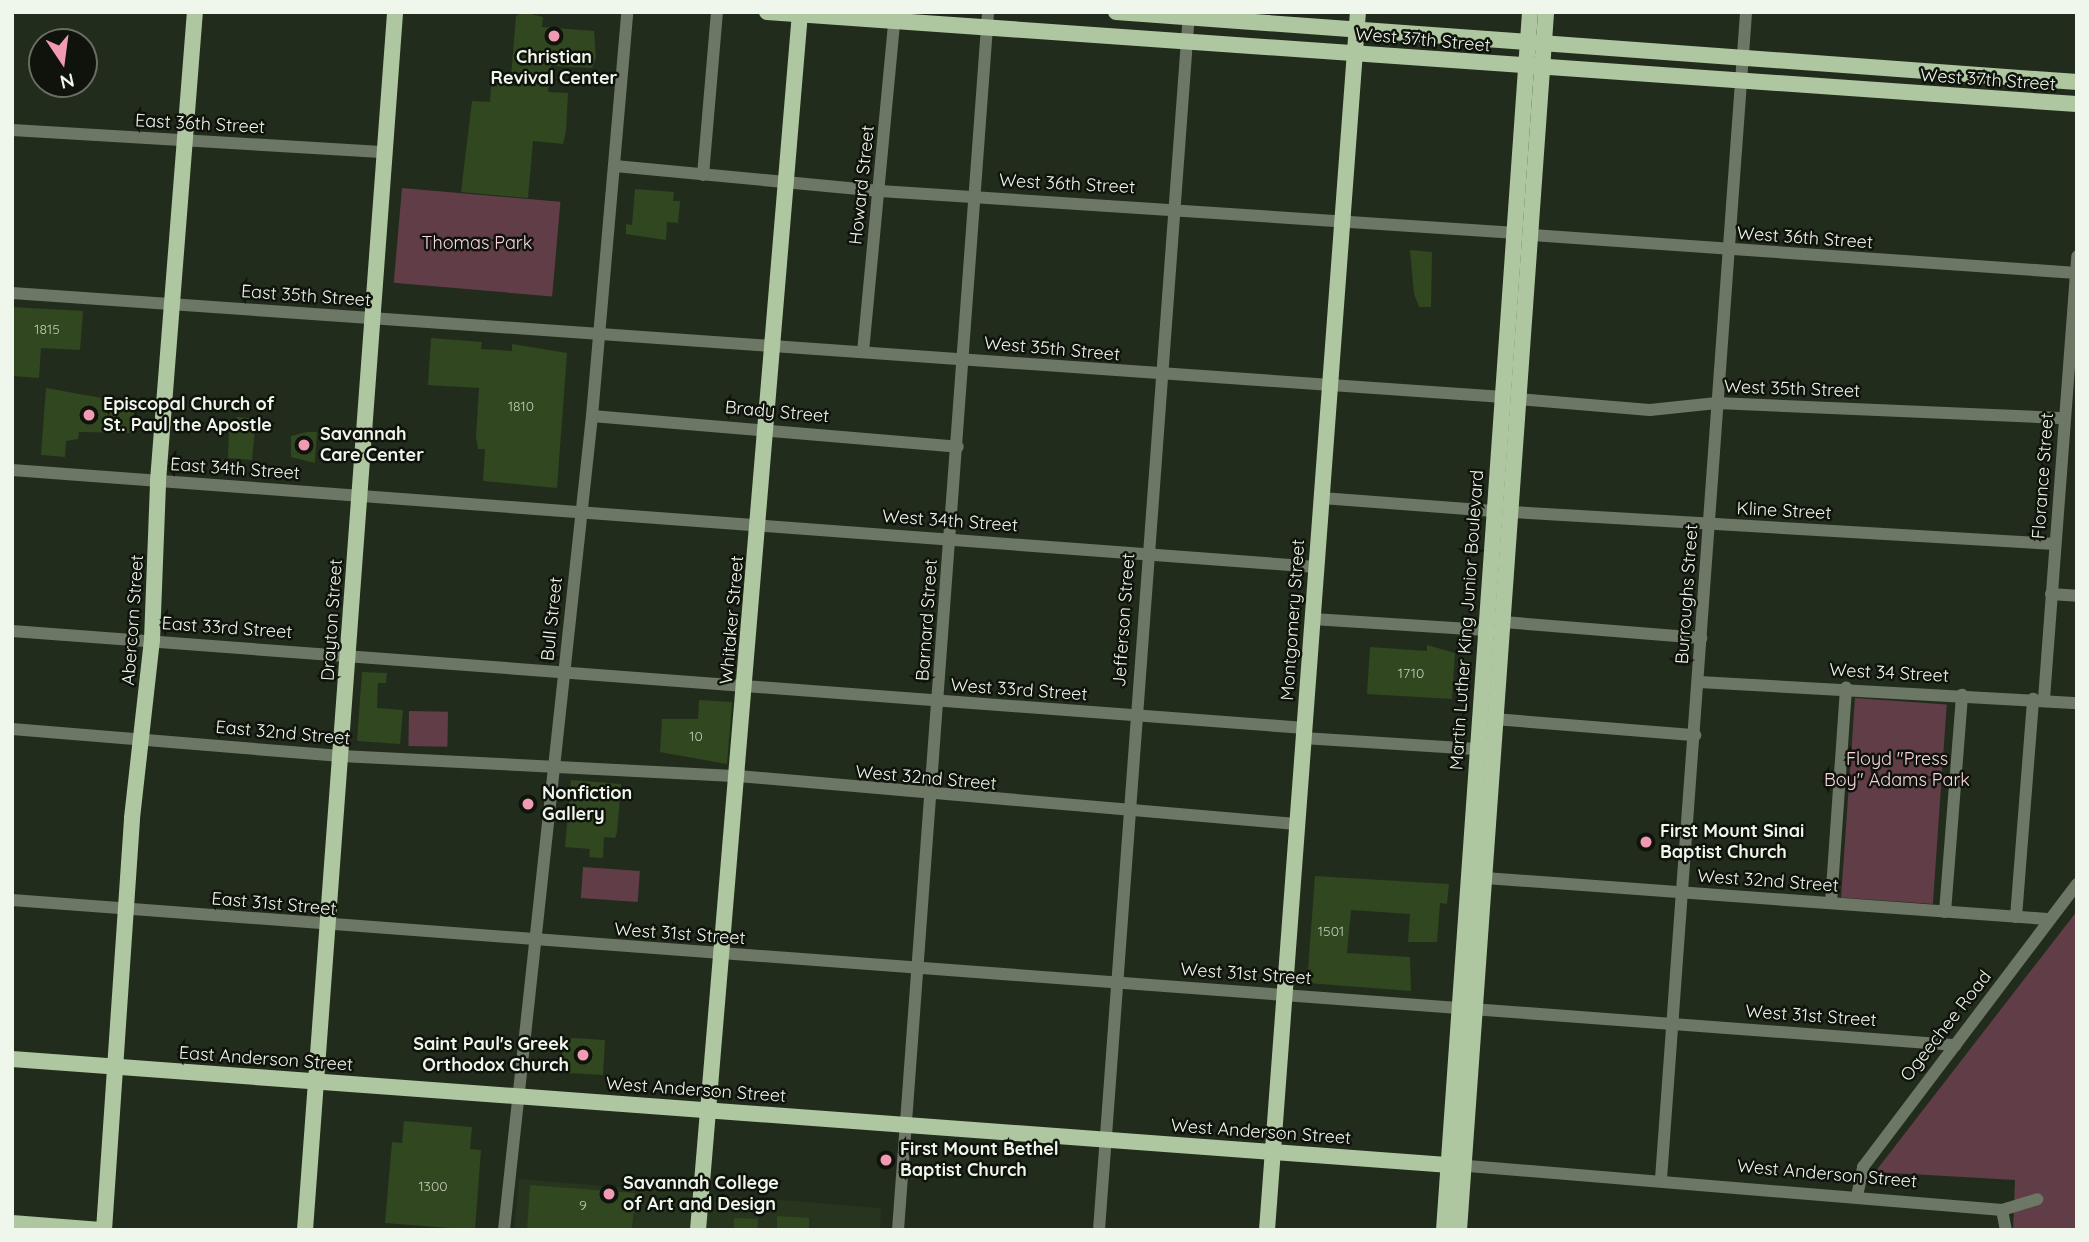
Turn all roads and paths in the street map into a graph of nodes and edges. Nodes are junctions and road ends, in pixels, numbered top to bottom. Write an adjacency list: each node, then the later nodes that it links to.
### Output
1 (195, 12): 26 (main road, Abercorn Street)
2 (395, 12): 27 (main road, Drayton Street)
3 (627, 12): 28 (street, Bull Street)
4 (717, 12): 29 (street)
5 (767, 12): 12 (main road, West 37th Street)
6 (988, 12): 15 (street, Barnard Street)
7 (1116, 12): 13 (main road, West 37th Street)
8 (1357, 12): 16 (main road, Montgomery Street)
9 (1530, 12): 17 (main road, Martin Luther King Junior Boulevard)
10 (1546, 12): 17 (main road, Martin Luther King Junior Boulevard)
11 (1746, 12): 20 (street, Burroughs Street)
12 (799, 13): 14 (main road, West 37th Street); 30 (main road, Whitaker Street)
13 (1189, 15): 16 (main road, West 37th Street); 18 (street, Jefferson Street)
14 (894, 21): 15 (main road, West 37th Street); 31 (street, Howard Street)
15 (987, 29): 18 (main road, West 37th Street); 32 (street, Barnard Street)
16 (1356, 31): 17 (main road, West 37th Street); 19 (main road, Montgomery Street)
17 (1535, 41): 20 (main road, West 37th Street); 21 (main road, Martin Luther King Junior Boulevard)
18 (1186, 43): 19 (main road, West 37th Street); 33 (street, Jefferson Street)
19 (1355, 53): 21 (main road, West 37th Street); 34 (main road, Montgomery Street)
20 (1742, 57): 22 (main road, West 37th Street); 23 (street, Burroughs Street)
21 (1534, 68): 23 (main road, West 37th Street); 35 (main road, Martin Luther King Junior Boulevard)
22 (2077, 82)
23 (1739, 83): 24 (main road, West 37th Street); 36 (street, Burroughs Street)
24 (2077, 104)
25 (12, 130): 26 (street, East 36th Street)
26 (185, 141): 27 (street, East 36th Street); 40 (main road, Abercorn Street)
27 (385, 152): 41 (main road, Drayton Street)
28 (615, 166): 29 (street, West 36th Street); 42 (street, Bull Street)
29 (703, 175): 30 (street, West 36th Street)
30 (786, 183): 31 (street, West 36th Street); 43 (main road, Whitaker Street)
31 (880, 191): 32 (street, West 36th Street); 44 (street, Howard Street)
32 (976, 197): 33 (street, West 36th Street); 45 (street, Barnard Street)
33 (1173, 206): 34 (street, West 36th Street); 46 (street, Jefferson Street)
34 (1344, 218): 35 (street, West 36th Street); 47 (main road, Montgomery Street)
35 (1525, 234): 36 (street, West 36th Street); 48 (main road, Martin Luther King Junior Boulevard)
36 (1728, 251): 38 (street, West 36th Street); 49 (street, Burroughs Street)
37 (2077, 256): 38 (street, Florance Street)
38 (2076, 273): 51 (street, Florance Street)
39 (12, 293): 40 (street, East 35th Street)
40 (172, 304): 41 (street, East 35th Street); 55 (main road, Abercorn Street)
41 (373, 318): 42 (street, East 35th Street); 56 (main road, Drayton Street)
42 (597, 335): 43 (street, West 35th Street); 50 (street, Bull Street)
43 (773, 347): 44 (street, West 35th Street); 52 (main road, Whitaker Street)
44 (863, 352): 45 (street, West 35th Street)
45 (964, 360): 46 (street, West 35th Street); 53 (street, Barnard Street)
46 (1161, 376): 47 (street, West 35th Street); 65 (street, Jefferson Street)
47 (1330, 387): 48 (street, West 35th Street); 57 (main road, Montgomery Street)
48 (1511, 398): 49 (street, West 35th Street); 59 (main road, Martin Luther King Junior Boulevard); 60 (main road, Martin Luther King Junior Boulevard)
49 (1717, 404): 51 (street, West 35th Street); 61 (street, Burroughs Street)
50 (592, 416): 52 (street, Brady Street); 58 (street, Bull Street)
51 (2069, 425): 64 (street, Florance Street)
52 (766, 428): 53 (street, Brady Street); 62 (main road, Whitaker Street)
53 (958, 447): 63 (street, Barnard Street)
54 (12, 470): 55 (street, East 34th Street)
55 (158, 481): 56 (street, East 34th Street); 74 (main road, Abercorn Street)
56 (360, 494): 58 (street, East 34th Street); 75 (main road, Drayton Street)
57 (1322, 498): 59 (street); 66 (main road, Montgomery Street)
58 (582, 510): 62 (street, West 34th Street); 76 (street, Bull Street)
59 (1494, 511): 72 (main road, Martin Luther King Junior Boulevard)
60 (1511, 512): 61 (street, Kline Street); 70 (main road, Martin Luther King Junior Boulevard)
61 (1710, 524): 64 (street, Kline Street); 73 (street, Burroughs Street)
62 (759, 525): 63 (street, West 34th Street); 79 (main road, Whitaker Street)
63 (951, 536): 65 (street, West 34th Street); 82 (street, Barnard Street)
64 (2055, 544): 67 (street, Florance Street)
65 (1147, 554): 66 (street, West 34th Street); 84 (street, Jefferson Street)
66 (1316, 567): 69 (main road, Montgomery Street)
67 (2050, 594): 68 (street); 81 (street, Florance Street)
68 (2077, 596)
69 (1313, 619): 72 (street); 87 (main road, Montgomery Street)
70 (1503, 622): 73 (street); 85 (main road, Martin Luther King Junior Boulevard)
71 (12, 631): 74 (street, East 33rd Street)
72 (1485, 631): 90 (main road, Martin Luther King Junior Boulevard)
73 (1701, 638): 77 (street, Burroughs Street)
74 (152, 640): 75 (street, East 33rd Street); 89 (main road, Abercorn Street)
75 (349, 655): 76 (street, East 33rd Street); 91 (main road, Drayton Street)
76 (564, 672): 79 (street, West 33rd Street); 92 (street, Bull Street)
77 (1699, 682): 78 (street, West 34 Street); 88 (street, Burroughs Street)
78 (1846, 688): 80 (street, West 34 Street); 101 (street)
79 (745, 690): 82 (street, West 33rd Street); 93 (main road, Whitaker Street)
80 (1962, 695): 81 (street, West 34 Street); 103 (street)
81 (2038, 699): 83 (street, West 34 Street); 104 (street, Florance Street)
82 (939, 702): 84 (street, West 33rd Street); 94 (street, Barnard Street)
83 (2077, 703)
84 (1134, 715): 87 (street, West 33rd Street); 95 (street, Jefferson Street)
85 (1494, 719): 88 (street); 97 (main road, Martin Luther King Junior Boulevard)
86 (12, 729): 89 (street, East 32nd Street)
87 (1303, 733): 90 (street, West 33rd Street); 96 (main road, Montgomery Street)
88 (1695, 735): 99 (street, Burroughs Street)
89 (144, 738): 91 (street, East 32nd Street); 102 (main road, Abercorn Street)
90 (1477, 749): 112 (main road, Martin Luther King Junior Boulevard)
91 (341, 756): 92 (street, East 32nd Street); 106 (main road, Drayton Street)
92 (552, 767): 93 (street, West 32nd Street); 107 (street, Bull Street)
93 (738, 776): 94 (street, West 32nd Street); 108 (main road, Whitaker Street)
94 (932, 797): 95 (street, West 32nd Street); 109 (street, Barnard Street)
95 (1127, 812): 96 (street, West 32nd Street); 110 (street, Jefferson Street)
96 (1296, 824): 111 (main road, Montgomery Street)
97 (1485, 878): 99 (street, West 32nd Street); 112 (main road, Martin Luther King Junior Boulevard)
98 (2077, 884): 105 (street, Ogeechee Road)
99 (1682, 892): 101 (street, West 32nd Street); 113 (street, Burroughs Street)
100 (12, 900): 102 (street, East 31st Street)
101 (1831, 903): 103 (street, West 32nd Street)
102 (125, 909): 106 (street, East 31st Street); 116 (main road, Abercorn Street)
103 (1945, 912): 104 (street, West 32nd Street)
104 (2015, 917): 105 (street, West 32nd Street)
105 (2048, 919): 114 (street, Ogeechee Road)
106 (329, 926): 107 (street, East 31st Street); 117 (main road, Drayton Street)
107 (533, 941): 108 (street, West 31st Street); 118 (street, Bull Street)
108 (721, 955): 109 (street, West 31st Street); 119 (main road, Whitaker Street)
109 (919, 968): 110 (street, West 31st Street); 120 (street, Barnard Street)
110 (1119, 983): 111 (street, West 31st Street); 121 (street, Jefferson Street)
111 (1283, 995): 112 (street, West 31st Street); 122 (main road, Montgomery Street)
112 (1468, 1008): 113 (street, West 31st Street); 123 (main road, Martin Luther King Junior Boulevard)
113 (1671, 1024): 114 (street, West 31st Street); 124 (street, Burroughs Street)
114 (1956, 1045): 125 (street, Ogeechee Road)
115 (12, 1059): 116 (main road, East Anderson Street)
116 (112, 1067): 117 (main road, East Anderson Street); 129 (main road, Abercorn Street)
117 (320, 1083): 118 (main road, East Anderson Street); 130 (main road, Drayton Street)
118 (517, 1095): 119 (main road, West Anderson Street); 131 (street, Bull Street)
119 (708, 1112): 120 (main road, West Anderson Street); 132 (main road, Whitaker Street)
120 (906, 1123): 121 (main road, West Anderson Street); 133 (street, Barnard Street)
121 (1108, 1141): 122 (main road, West Anderson Street); 134 (street, Jefferson Street)
122 (1271, 1150): 123 (main road, West Anderson Street); 135 (main road, Montgomery Street)
123 (1458, 1165): 124 (street, West Anderson Street); 136 (main road, Martin Luther King Junior Boulevard); 137 (main road, Martin Luther King Junior Boulevard)
124 (1661, 1179): 125 (street, West Anderson Street)
125 (1857, 1196): 127 (street, West Anderson Street)
126 (2037, 1199): 127 (street)
127 (2002, 1210): 138 (street)
128 (12, 1223): 129 (main road)
129 (102, 1230)
130 (305, 1230)
131 (504, 1230)
132 (698, 1230)
133 (898, 1230)
134 (1099, 1230)
135 (1267, 1230)
136 (1444, 1230)
137 (1459, 1230)
138 (2006, 1230)

